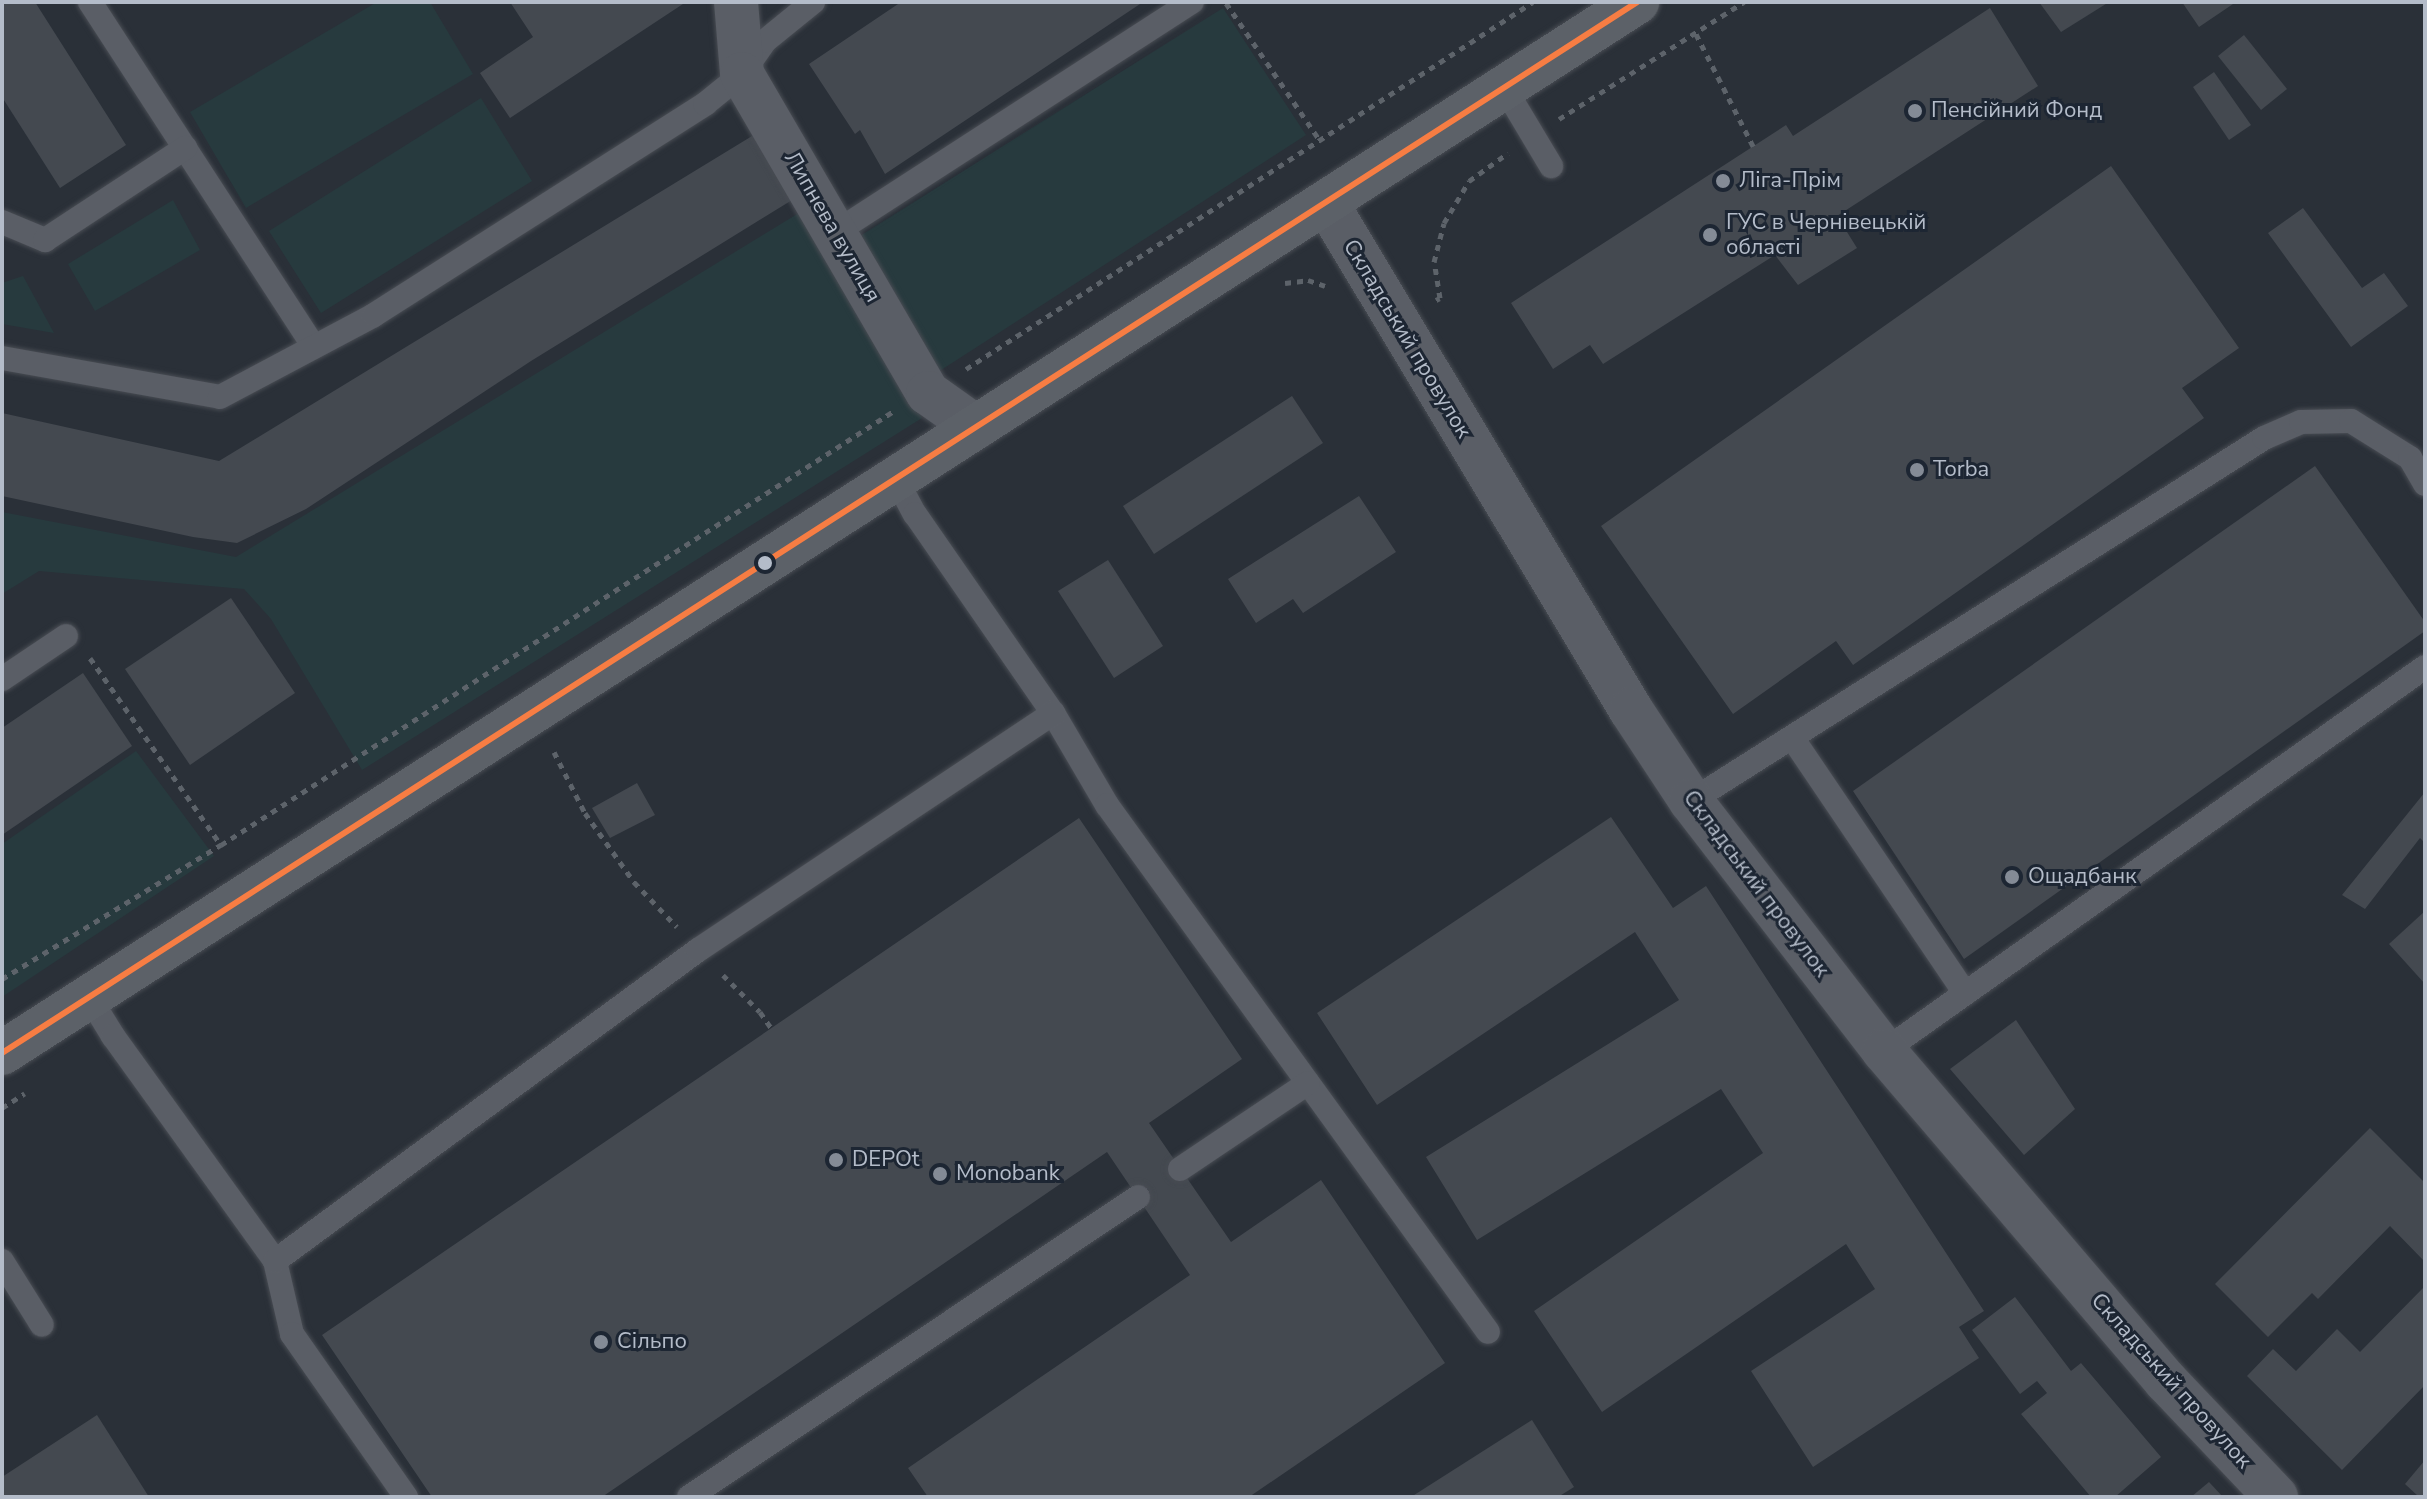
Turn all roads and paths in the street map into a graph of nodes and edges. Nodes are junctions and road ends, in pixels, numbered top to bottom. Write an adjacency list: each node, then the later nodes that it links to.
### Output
1 (90, 2): 15 (lane)
2 (736, 2): 11 (street, Липнева вулиця)
3 (813, 2): 11 (lane)
4 (1192, 2): 19 (lane)
5 (1226, 2): 13 (path)
6 (1517, 2): 9 (path)
7 (1533, 2): 9 (path)
8 (1637, 2): 12 (main road)
9 (1516, 13): 13 (path)
10 (1696, 34): 14 (path)
11 (742, 74): 19 (street, Липнева вулиця); 20 (lane)
12 (1505, 89): 16 (lane); 17 (main road)
13 (1320, 141): 22 (path)
14 (1753, 146)
15 (185, 148): 18 (lane); 20 (lane)
16 (1551, 166)
17 (1327, 204): 23 (main road); 33 (street, Складський провулок)
18 (2, 222)
19 (836, 232): 22 (street, Липнева вулиця)
20 (314, 347): 21 (lane)
21 (2, 358)
22 (928, 393): 23 (street, Липнева вулиця); 34 (path)
23 (976, 427): 24 (main road)
24 (896, 479): 30 (lane); 38 (main road)
25 (2425, 484): 31 (lane)
26 (66, 636): 29 (lane)
27 (89, 657): 34 (path)
28 (2425, 667): 37 (lane)
29 (2, 679)
30 (1053, 713): 35 (lane); 42 (lane)
31 (1793, 739): 33 (lane); 37 (lane)
32 (554, 752): 35 (path)
33 (1691, 801): 40 (street, Складський провулок)
34 (221, 845): 36 (path)
35 (698, 950): 39 (path); 46 (lane)
36 (2, 979)
37 (1965, 993): 40 (lane)
38 (89, 997): 41 (main road); 46 (lane)
39 (771, 1028)
40 (1884, 1051): 51 (street, Складський провулок)
41 (2, 1053)
42 (1308, 1083): 43 (lane); 48 (lane)
43 (1180, 1169)
44 (1138, 1197): 50 (lane)
45 (2, 1261): 47 (lane)
46 (275, 1261): 49 (lane)
47 (42, 1325)
48 (1488, 1332)
49 (406, 1497)
50 (689, 1497)
51 (2276, 1497)

